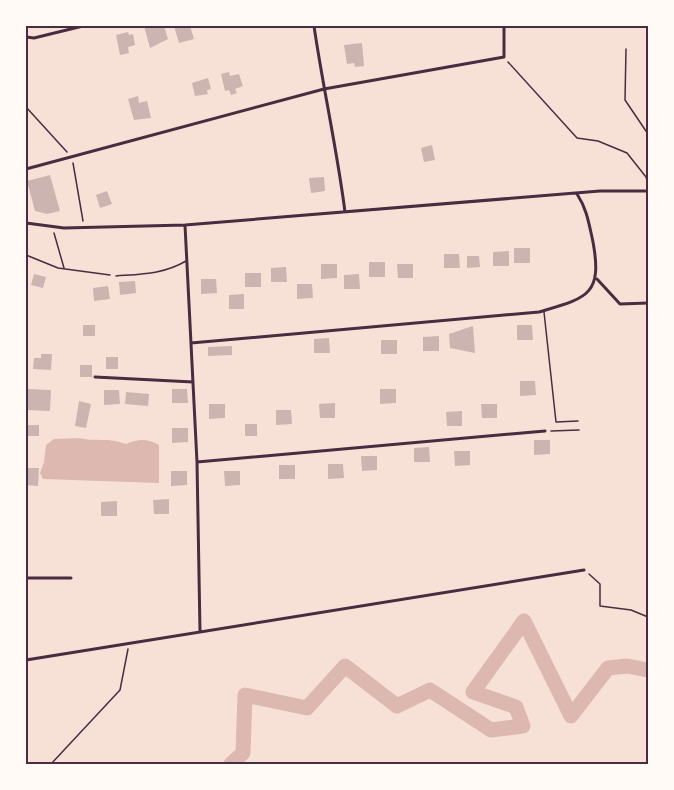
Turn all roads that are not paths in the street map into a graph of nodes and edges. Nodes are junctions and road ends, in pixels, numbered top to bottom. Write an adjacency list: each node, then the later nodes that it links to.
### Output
1 (83, 26): 4 (street)
2 (314, 26): 5 (street)
3 (504, 26): 5 (street)
4 (26, 37)
5 (324, 89): 6 (street); 9 (street)
6 (26, 169)
7 (648, 191): 8 (street)
8 (577, 194): 9 (street); 14 (street)
9 (345, 212): 11 (street)
10 (26, 223): 11 (street)
11 (186, 225): 12 (street)
12 (187, 261): 13 (lane); 17 (street)
13 (117, 276)
14 (597, 279): 15 (street); 16 (street)
15 (648, 303)
16 (544, 311): 17 (street); 20 (lane)
17 (191, 344): 19 (street)
18 (95, 377): 19 (street)
19 (193, 382): 22 (street)
20 (578, 421)
21 (544, 431): 22 (street)
22 (197, 462): 26 (street)
23 (584, 570): 26 (street)
24 (26, 578): 25 (street)
25 (71, 578)
26 (200, 631): 27 (street)
27 (26, 660)

